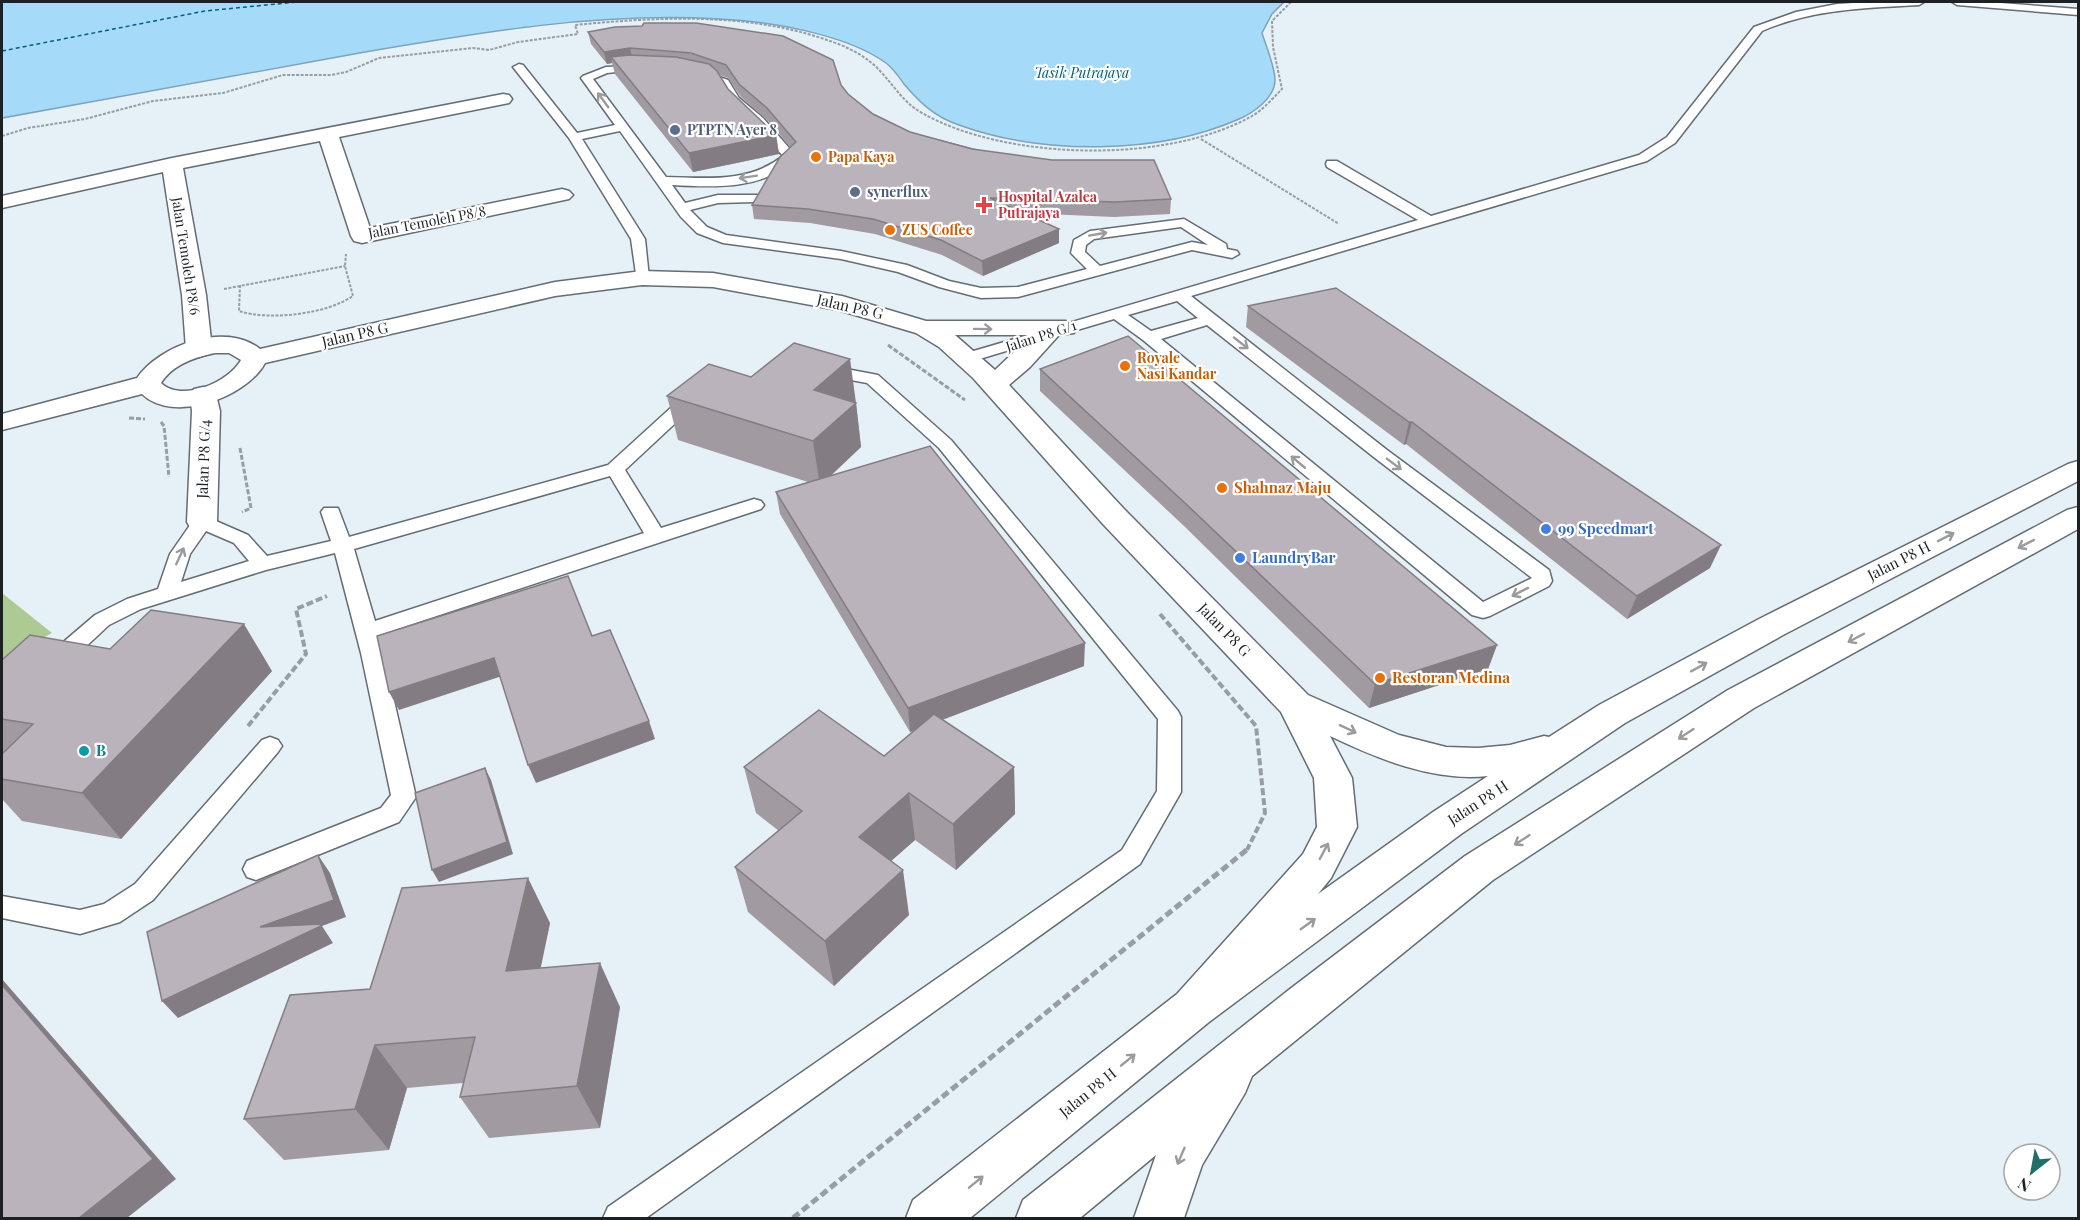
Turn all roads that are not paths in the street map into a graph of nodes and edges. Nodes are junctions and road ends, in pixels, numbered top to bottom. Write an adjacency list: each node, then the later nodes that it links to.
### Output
1 (1919, 2): 21 (lane, Jalan P8 G/1)
2 (1958, 2): 4 (lane)
3 (2079, 7): 4 (lane)
4 (2049, 11): 5 (lane); 6 (lane)
5 (2079, 12)
6 (2079, 18)
7 (519, 67): 13 (lane)
8 (655, 67): 11 (lane, one-way to 8)
9 (687, 71): 16 (lane, one-way to 16)
10 (503, 99): 12 (street)
11 (623, 127): 13 (lane); 16 (lane)
12 (328, 134): 14 (street); 17 (street, Jalan Temoleh P8/8)
13 (574, 137): 25 (lane)
14 (172, 164): 19 (street); 32 (street, Jalan Temoleh P8/6)
15 (1332, 164): 21 (lane)
16 (663, 181): 20 (lane)
17 (562, 195)
18 (754, 195): 20 (lane)
19 (2, 202)
20 (679, 203): 23 (lane)
21 (1431, 222): 24 (lane, Jalan P8 G/1)
22 (1195, 240): 23 (lane); 23 (lane, one-way to 22); 24 (lane)
23 (1097, 271)
24 (1256, 271): 26 (lane, Jalan P8 G/1)
25 (642, 278): 29 (street, Jalan P8 G); 33 (street, Jalan P8 G)
26 (1178, 294): 27 (lane, Jalan P8 G/1); 28 (lane)
27 (1115, 313): 30 (lane, Jalan P8 G/1); 31 (lane)
28 (1210, 319): 31 (lane); 31 (lane, one-way to 31)
29 (925, 328): 30 (street, one-way to 30); 34 (street, Jalan P8 G)
30 (1056, 331): 34 (lane, Jalan P8 G/1); 37 (street)
31 (1149, 337)
32 (199, 349): 33 (street); 36 (street)
33 (255, 358): 39 (street)
34 (966, 358): 37 (street, Jalan P8 G)
35 (807, 371): 41 (lane)
36 (147, 384): 39 (street); 40 (street)
37 (994, 384): 55 (street, Jalan P8 G)
38 (711, 394): 43 (lane)
39 (203, 395): 48 (street, Jalan P8 G/4)
40 (2, 422)
41 (945, 444): 42 (lane); 62 (lane)
42 (924, 451)
43 (615, 469): 49 (lane); 50 (lane)
44 (2079, 470): 56 (street, Jalan P8 H, one-way to 44)
45 (754, 505): 49 (lane)
46 (331, 512): 50 (lane)
47 (2079, 517): 61 (street, one-way to 61)
48 (202, 522): 51 (lane); 52 (lane, one-way to 48)
49 (656, 536): 53 (lane)
50 (343, 545): 51 (lane); 53 (lane)
51 (262, 564): 52 (lane)
52 (166, 594): 54 (lane)
53 (368, 631): 58 (lane)
54 (44, 673)
55 (1295, 704): 56 (street, Jalan P8 G, one-way to 56); 60 (street, Jalan P8 G, one-way to 55)
56 (1576, 738): 60 (street, Jalan P8 H, one-way to 56)
57 (270, 746): 59 (lane)
58 (256, 869)
59 (2, 907)
60 (1193, 1008): 63 (street, Jalan P8 H, one-way to 60)
61 (1245, 1053): 64 (street); 65 (street, one-way to 65)
62 (619, 1218)
63 (931, 1218)
64 (1041, 1218)
65 (1160, 1218)

